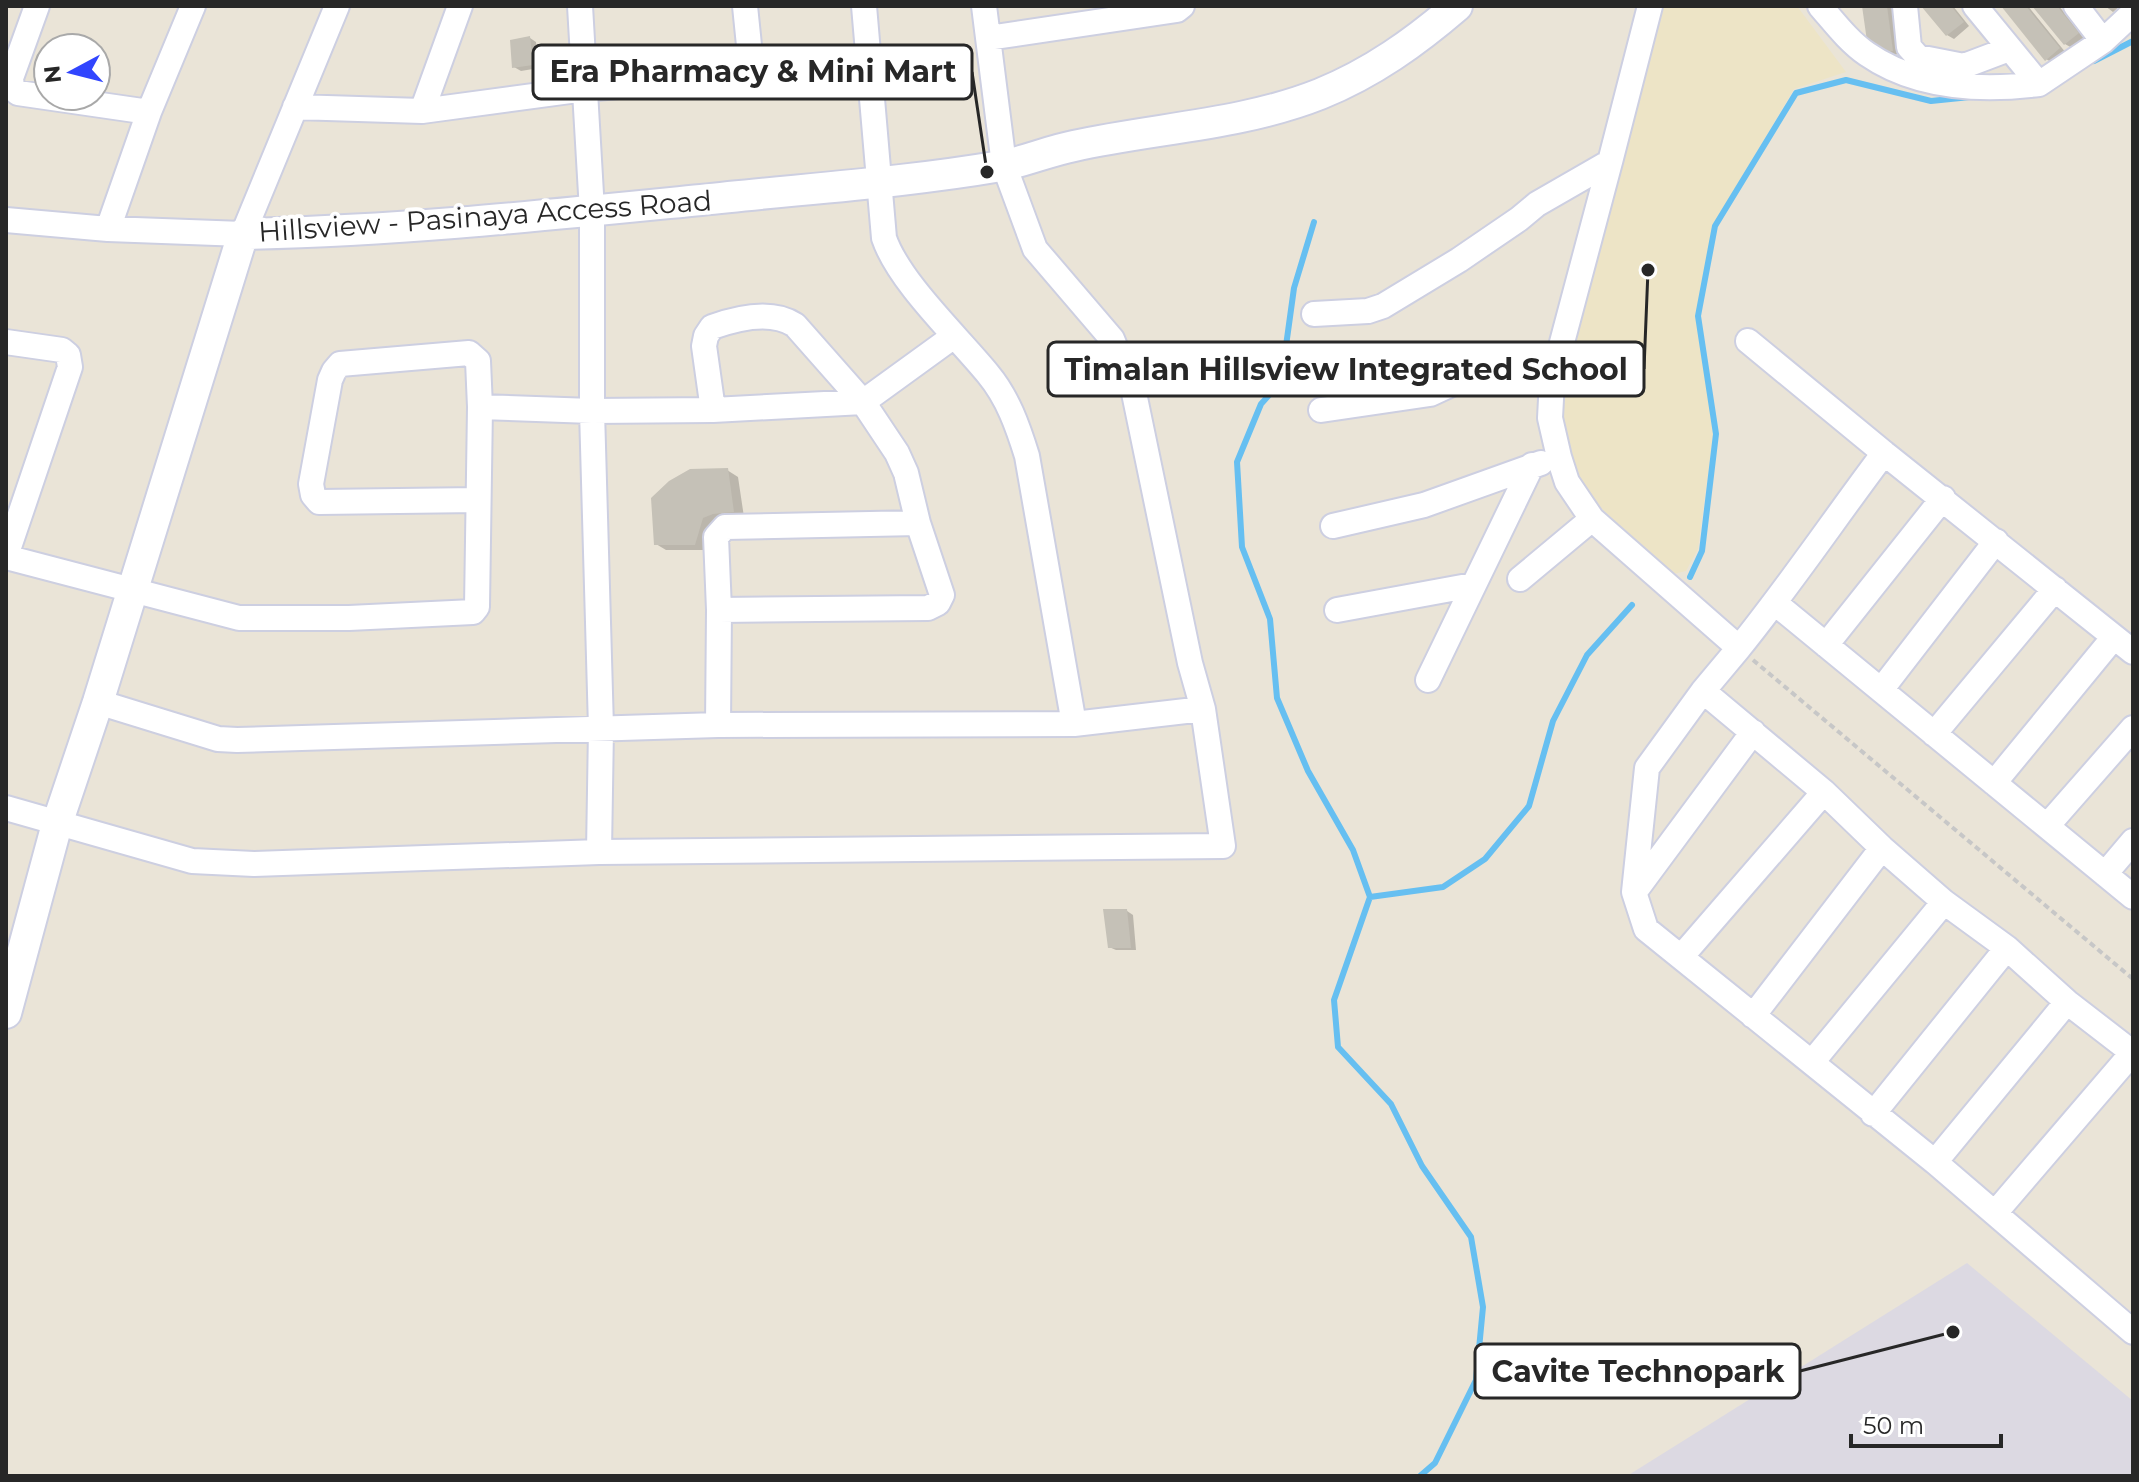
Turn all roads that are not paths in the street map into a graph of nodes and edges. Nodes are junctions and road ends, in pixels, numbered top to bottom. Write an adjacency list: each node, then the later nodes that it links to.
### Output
1 (37, 6): 24 (street)
2 (193, 6): 24 (street)
3 (337, 6): 22 (street)
4 (460, 6): 23 (street)
5 (580, 6): 21 (street)
6 (745, 6): 21 (street)
7 (864, 6): 27 (street)
8 (984, 6): 17 (street)
9 (1182, 6): 17 (street)
10 (1457, 6): 26 (street, Hillsview - Pasinaya Access Road)
11 (1650, 6): 25 (street)
12 (1820, 6): 20 (street)
13 (1905, 6): 19 (street)
14 (1975, 6): 19 (street)
15 (2076, 6): 18 (street)
16 (2133, 13): 18 (street)
17 (988, 38): 26 (street)
18 (2103, 41): 20 (street)
19 (2009, 49): 20 (street)
20 (2039, 84)
21 (585, 89): 23 (street); 28 (street)
22 (295, 107): 23 (street); 31 (street)
23 (422, 111)
24 (149, 112): 30 (street)
25 (1610, 162): 32 (street); 36 (street)
26 (1004, 165): 27 (street, Hillsview - Pasinaya Access Road); 67 (street)
27 (881, 181): 28 (street, Hillsview - Pasinaya Access Road); 33 (street)
28 (592, 211): 31 (street, Hillsview - Pasinaya Access Road); 41 (street)
29 (6, 220): 30 (street)
30 (108, 229): 31 (street)
31 (243, 234): 55 (street, Hillsview - Pasinaya Access Road)
32 (1314, 314)
33 (954, 336): 37 (street); 68 (street)
34 (1748, 341): 42 (street)
35 (6, 342): 51 (street)
36 (1557, 363): 40 (street); 43 (street)
37 (863, 402): 39 (street); 39 (street); 48 (street)
38 (480, 407): 41 (street); 46 (street); 46 (street)
39 (713, 410): 41 (street)
40 (1321, 410)
41 (592, 411): 70 (street)
42 (1884, 453): 45 (street); 56 (street)
43 (1559, 457): 44 (street); 47 (street)
44 (1532, 465): 49 (street); 53 (street)
45 (1943, 498): 50 (street); 60 (street)
46 (478, 500): 55 (street)
47 (1592, 519): 52 (street); 61 (street)
48 (918, 523): 57 (street); 57 (street)
49 (1333, 526)
50 (1996, 541): 54 (street); 64 (street)
51 (6, 556): 55 (street)
52 (1520, 579)
53 (1473, 585): 58 (street); 63 (street)
54 (2055, 589): 59 (street); 73 (street)
55 (132, 590): 66 (street, Hillsview - Pasinaya Access Road)
56 (1775, 603): 60 (street); 61 (street)
57 (719, 610): 69 (street)
58 (1337, 610)
59 (2114, 637): 62 (street); 74 (street)
60 (1826, 645): 64 (street)
61 (1739, 648): 65 (street)
62 (2133, 652)
63 (1428, 680)
64 (1881, 690): 73 (street)
65 (1703, 691): 72 (street); 83 (street)
66 (98, 702): 70 (street); 77 (street, Hillsview - Pasinaya Access Road)
67 (1203, 709): 68 (street); 81 (street)
68 (1074, 724): 69 (street)
69 (718, 725): 70 (street)
70 (601, 728): 81 (street)
71 (2133, 728): 78 (street)
72 (1753, 732): 75 (street); 83 (street)
73 (1934, 734): 74 (street)
74 (1994, 783): 78 (street)
75 (1824, 792): 80 (street); 87 (street)
76 (6, 808): 77 (street)
77 (57, 824): 81 (street); 89 (street, Hillsview - Pasinaya Access Road)
78 (2047, 826): 82 (street)
79 (2133, 841): 82 (street)
80 (1882, 848): 85 (street); 90 (street)
81 (599, 852)
82 (2105, 874): 84 (street)
83 (1634, 892): 87 (street)
84 (2133, 897)
85 (1944, 902): 86 (street); 92 (street)
86 (2007, 948): 88 (street); 93 (street)
87 (1681, 957): 90 (street)
88 (2067, 1002): 91 (street); 94 (street)
89 (6, 1013)
90 (1753, 1016): 92 (street)
91 (2133, 1053): 95 (street)
92 (1813, 1061): 93 (street)
93 (1873, 1114): 94 (street)
94 (1935, 1162): 95 (street)
95 (1995, 1213): 96 (street)
96 (2133, 1332)

